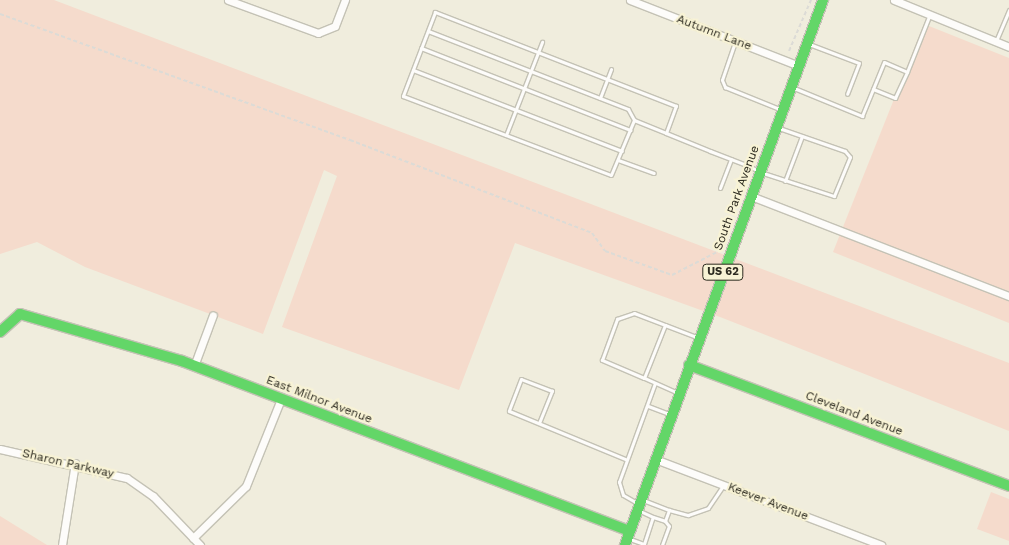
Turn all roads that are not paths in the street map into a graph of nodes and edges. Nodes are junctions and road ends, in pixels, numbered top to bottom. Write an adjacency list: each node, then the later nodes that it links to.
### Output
1 (228, 0): 2 (street)
2 (344, 0)
3 (630, 0): 9 (street, Autumn Lane)
4 (823, 0): 12 (street, South Park Avenue / US 62)
5 (894, 0): 7 (street)
6 (1009, 10): 10 (lane)
7 (930, 14): 10 (street); 20 (lane)
8 (428, 31): 14 (lane); 15 (lane); 19 (lane)
9 (736, 41): 16 (street, Autumn Lane); 28 (lane)
10 (996, 41): 13 (street)
11 (542, 42): 15 (lane)
12 (807, 44): 16 (street, South Park Avenue / US 62); 25 (lane)
13 (1009, 47)
14 (421, 48): 18 (lane); 23 (lane)
15 (539, 52): 19 (lane); 21 (lane)
16 (799, 66): 22 (street, South Park Avenue / US 62)
17 (611, 69): 21 (lane)
18 (413, 70): 27 (lane); 33 (lane)
19 (531, 71): 23 (lane); 26 (lane)
20 (906, 72): 24 (lane); 24 (lane)
21 (607, 79): 26 (lane); 32 (lane)
22 (791, 87): 24 (lane); 28 (street, South Park Avenue / US 62)
23 (524, 89): 27 (lane); 31 (lane)
24 (873, 89)
25 (847, 94)
26 (600, 98): 29 (lane)
27 (516, 110): 33 (lane); 35 (lane)
28 (782, 110): 30 (street, South Park Avenue / US 62)
29 (634, 120): 31 (lane); 32 (lane)
30 (776, 127): 34 (lane); 38 (street, South Park Avenue / US 62)
31 (630, 130): 35 (lane)
32 (666, 133): 36 (lane)
33 (506, 135): 37 (lane)
34 (802, 136): 40 (lane); 40 (lane)
35 (622, 150): 37 (lane)
36 (730, 159): 38 (lane); 41 (lane)
37 (618, 160): 39 (lane)
38 (760, 172): 40 (lane); 42 (street, South Park Avenue / US 62)
39 (654, 173)
40 (785, 181)
41 (720, 188)
42 (751, 196): 43 (street); 47 (street, South Park Avenue / US 62)
43 (1009, 296)
44 (213, 314): 49 (street)
45 (664, 325): 47 (lane); 50 (lane); 50 (lane)
46 (0, 332): 49 (street, East Milnor Avenue)
47 (699, 338): 48 (street, South Park Avenue / US 62)
48 (689, 365): 52 (street, South Park Avenue / US 62); 62 (street, Cleveland Avenue)
49 (194, 366): 53 (street, East Milnor Avenue)
50 (644, 378): 51 (lane)
51 (655, 383): 52 (lane); 54 (lane)
52 (679, 394): 55 (street, South Park Avenue / US 62)
53 (281, 399): 67 (street); 68 (street, East Milnor Avenue)
54 (648, 406): 55 (lane); 58 (lane)
55 (671, 415): 59 (street, South Park Avenue / US 62)
56 (539, 424): 56 (lane); 58 (lane)
57 (0, 449): 60 (street, Sharon Parkway)
58 (625, 459): 63 (lane)
59 (655, 459): 61 (street, Keever Avenue); 63 (street, South Park Avenue / US 62)
60 (75, 463): 67 (street, Sharon Parkway); 70 (street)
61 (723, 485): 64 (lane); 73 (street, Keever Avenue)
62 (1009, 486)
63 (639, 504): 64 (lane); 65 (lane); 68 (street, South Park Avenue / US 62)
64 (669, 510): 66 (lane)
65 (653, 516): 66 (lane); 69 (lane)
66 (665, 521): 72 (lane)
67 (193, 538): 71 (street, Sharon Parkway)
68 (627, 538): 69 (lane)
69 (645, 544)
70 (62, 545)
71 (200, 545)
72 (662, 545)
73 (881, 545)

